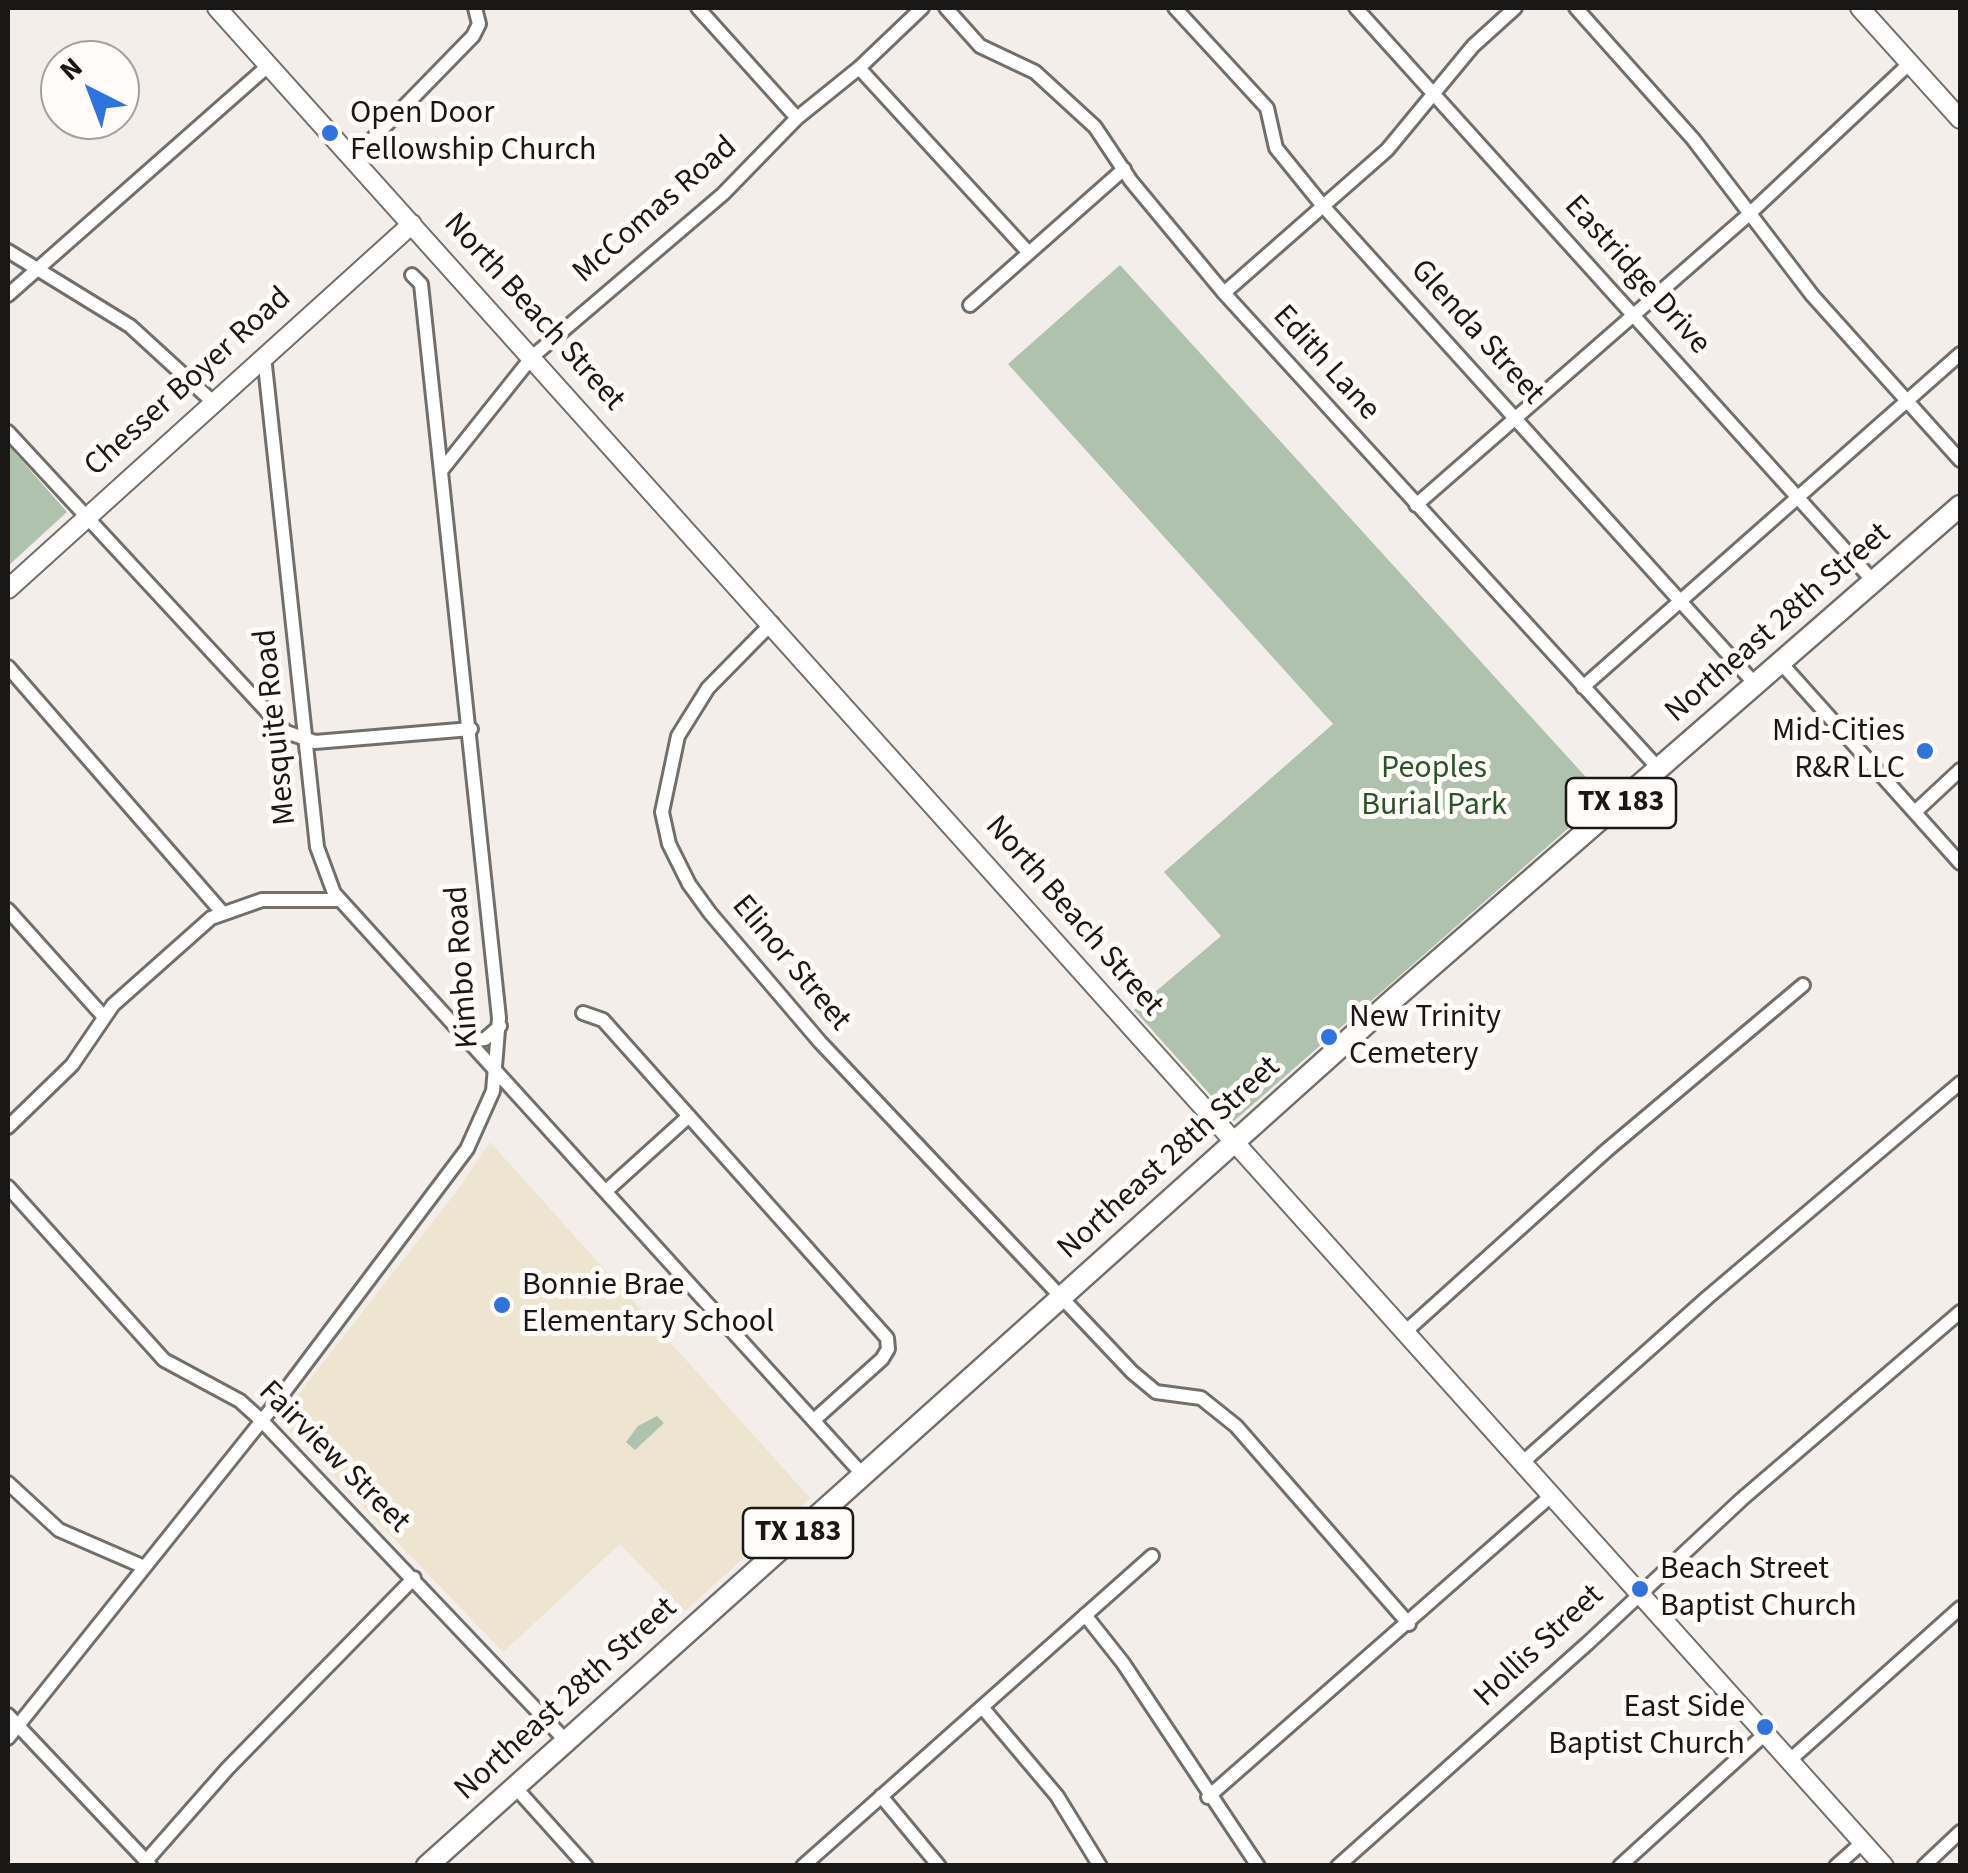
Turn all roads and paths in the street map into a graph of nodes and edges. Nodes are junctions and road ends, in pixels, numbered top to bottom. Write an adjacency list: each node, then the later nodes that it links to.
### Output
1 (218, 8): 12 (main road, North Beach Street)
2 (475, 8): 17 (street)
3 (698, 8): 15 (street)
4 (922, 8): 13 (street, McComas Road)
5 (946, 8): 18 (street, Edith Lane)
6 (1175, 8): 19 (street, Glenda Street)
7 (1356, 8): 14 (street, Eastridge Drive)
8 (1516, 8): 14 (street)
9 (1576, 8): 20 (street)
10 (1860, 8): 11 (main road)
11 (1910, 63): 16 (main road); 20 (street)
12 (269, 65): 17 (main road, North Beach Street); 24 (street)
13 (859, 68): 15 (street, McComas Road); 23 (street)
14 (1432, 93): 19 (street); 29 (street, Eastridge Drive)
15 (797, 118): 32 (street, McComas Road)
16 (1960, 119)
17 (353, 159): 21 (main road, North Beach Street)
18 (1124, 169): 23 (street); 26 (street, Edith Lane)
19 (1323, 206): 26 (street); 35 (street, Glenda Street)
20 (1747, 216): 29 (street); 33 (street)
21 (412, 224): 31 (main road, Chesser Boyer Road); 32 (main road, North Beach Street)
22 (8, 251): 24 (street)
23 (1028, 252): 28 (street)
24 (36, 271): 27 (street); 34 (street)
25 (412, 275): 38 (street, Kimbo Road)
26 (1224, 294): 40 (street, Edith Lane)
27 (8, 295)
28 (970, 305)
29 (1633, 314): 35 (street); 39 (street, Eastridge Drive)
30 (1960, 354): 33 (street)
31 (264, 356): 34 (main road, Chesser Boyer Road); 52 (street, Mesquite Road)
32 (532, 357): 38 (street, McComas Road); 46 (main road, North Beach Street)
33 (1909, 400): 37 (street); 39 (street)
34 (212, 402): 42 (main road, Chesser Boyer Road)
35 (1515, 418): 40 (street); 45 (street, Glenda Street)
36 (8, 432): 42 (street)
37 (1960, 460)
38 (442, 471): 51 (street, Kimbo Road)
39 (1795, 496): 43 (street, Eastridge Drive); 45 (street)
40 (1416, 505): 50 (street, Edith Lane)
41 (1960, 506): 43 (main road, Northeast 28th Street / TX 183)
42 (87, 515): 44 (main road, Chesser Boyer Road); 52 (street)
43 (1874, 582): 47 (main road, Northeast 28th Street / TX 183)
44 (8, 588)
45 (1681, 598): 49 (street, Glenda Street); 50 (street)
46 (772, 623): 69 (main road, North Beach Street); 72 (street, Elinor Street)
47 (1782, 663): 49 (main road, Northeast 28th Street / TX 183); 55 (street)
48 (8, 667): 59 (street)
49 (1756, 685): 53 (main road, Northeast 28th Street / TX 183)
50 (1584, 687): 53 (street, Edith Lane)
51 (470, 728): 52 (street); 63 (street, Kimbo Road)
52 (308, 741): 57 (street, Mesquite Road)
53 (1660, 769): 69 (main road, Northeast 28th Street / TX 183)
54 (1960, 770): 55 (street)
55 (1916, 811): 56 (street)
56 (1960, 863)
57 (338, 900): 59 (street); 64 (street, Mesquite Road)
58 (8, 910): 62 (street)
59 (222, 911): 62 (street)
60 (1803, 985): 74 (street)
61 (582, 1013): 67 (street)
62 (104, 1017): 68 (street)
63 (500, 1026): 64 (street); 65 (street, Kimbo Road)
64 (465, 1042): 65 (street, Mesquite Road)
65 (496, 1073): 71 (street, Mesquite Road); 75 (street, Kimbo Road)
66 (1960, 1083): 77 (street)
67 (689, 1116): 71 (street); 76 (street)
68 (8, 1126)
69 (1233, 1144): 72 (main road, Northeast 28th Street / TX 183); 74 (main road, North Beach Street)
70 (8, 1187): 75 (street, Fairview Street)
71 (606, 1191): 76 (street, Mesquite Road)
72 (1062, 1297): 78 (main road, Northeast 28th Street / TX 183); 87 (street, Elinor Street)
73 (1960, 1312): 84 (street, Hollis Street)
74 (1406, 1331): 77 (main road, North Beach Street)
75 (261, 1420): 82 (street, Kimbo Road); 83 (street, Fairview Street)
76 (814, 1420): 78 (street, Mesquite Road)
77 (1523, 1462): 80 (main road, North Beach Street)
78 (863, 1475): 92 (main road, Northeast 28th Street / TX 183)
79 (8, 1483): 82 (street)
80 (1552, 1495): 84 (main road, North Beach Street); 87 (street)
81 (1152, 1556): 86 (street)
82 (142, 1566): 89 (street, Kimbo Road)
83 (414, 1578): 92 (street, Fairview Street); 99 (street)
84 (1640, 1592): 90 (main road, North Beach Street); 106 (street, Hollis Street)
85 (1960, 1608): 93 (street)
86 (1085, 1615): 88 (street); 96 (street)
87 (1409, 1624): 96 (street)
88 (982, 1707): 95 (street); 104 (street)
89 (13, 1719): 91 (street, Kimbo Road); 99 (street)
90 (1766, 1733): 93 (main road, North Beach Street); 107 (street)
91 (8, 1738)
92 (566, 1741): 94 (main road, Northeast 28th Street / TX 183)
93 (1790, 1760): 98 (main road, North Beach Street)
94 (515, 1787): 100 (main road, Northeast 28th Street / TX 183); 101 (street)
95 (882, 1796): 102 (street); 103 (street)
96 (1208, 1797): 105 (street)
97 (1960, 1832): 110 (street)
98 (1862, 1842): 108 (street); 109 (main road, North Beach Street)
99 (148, 1864)
100 (427, 1866)
101 (586, 1866)
102 (804, 1866)
103 (938, 1866)
104 (1100, 1866)
105 (1258, 1866)
106 (1338, 1866)
107 (1620, 1866)
108 (1836, 1866)
109 (1884, 1866)
110 (1924, 1866)

